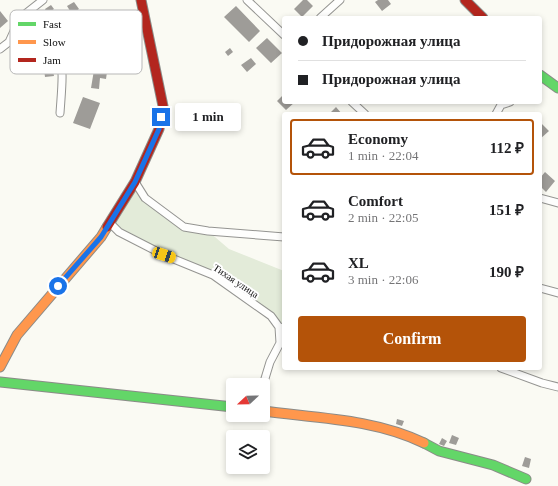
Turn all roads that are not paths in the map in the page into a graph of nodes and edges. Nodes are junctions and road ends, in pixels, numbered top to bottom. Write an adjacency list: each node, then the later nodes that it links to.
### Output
1 (43, 0): 6 (street)
2 (141, 0): 20 (street)
3 (247, 0): 9 (street)
4 (340, 0): 7 (street)
5 (464, 0): 8 (street)
6 (30, 10)
7 (322, 16)
8 (481, 16)
9 (282, 33)
10 (10, 40): 11 (street)
11 (0, 48)
12 (63, 74): 19 (street)
13 (542, 80): 14 (street)
14 (558, 88)
15 (354, 104): 17 (street)
16 (504, 104): 18 (street)
17 (363, 112)
18 (497, 112)
19 (60, 113)
20 (135, 182): 23 (street); 24 (street)
21 (542, 199): 22 (street)
22 (558, 203)
23 (110, 223): 27 (street, Тихая улица); 28 (street)
24 (282, 237)
25 (542, 289): 26 (street)
26 (558, 293)
27 (282, 328): 30 (street)
28 (0, 367)
29 (506, 370): 32 (street)
30 (265, 378)
31 (0, 382): 33 (street)
32 (558, 387)
33 (226, 406)
34 (270, 412): 35 (street)
35 (526, 479)

